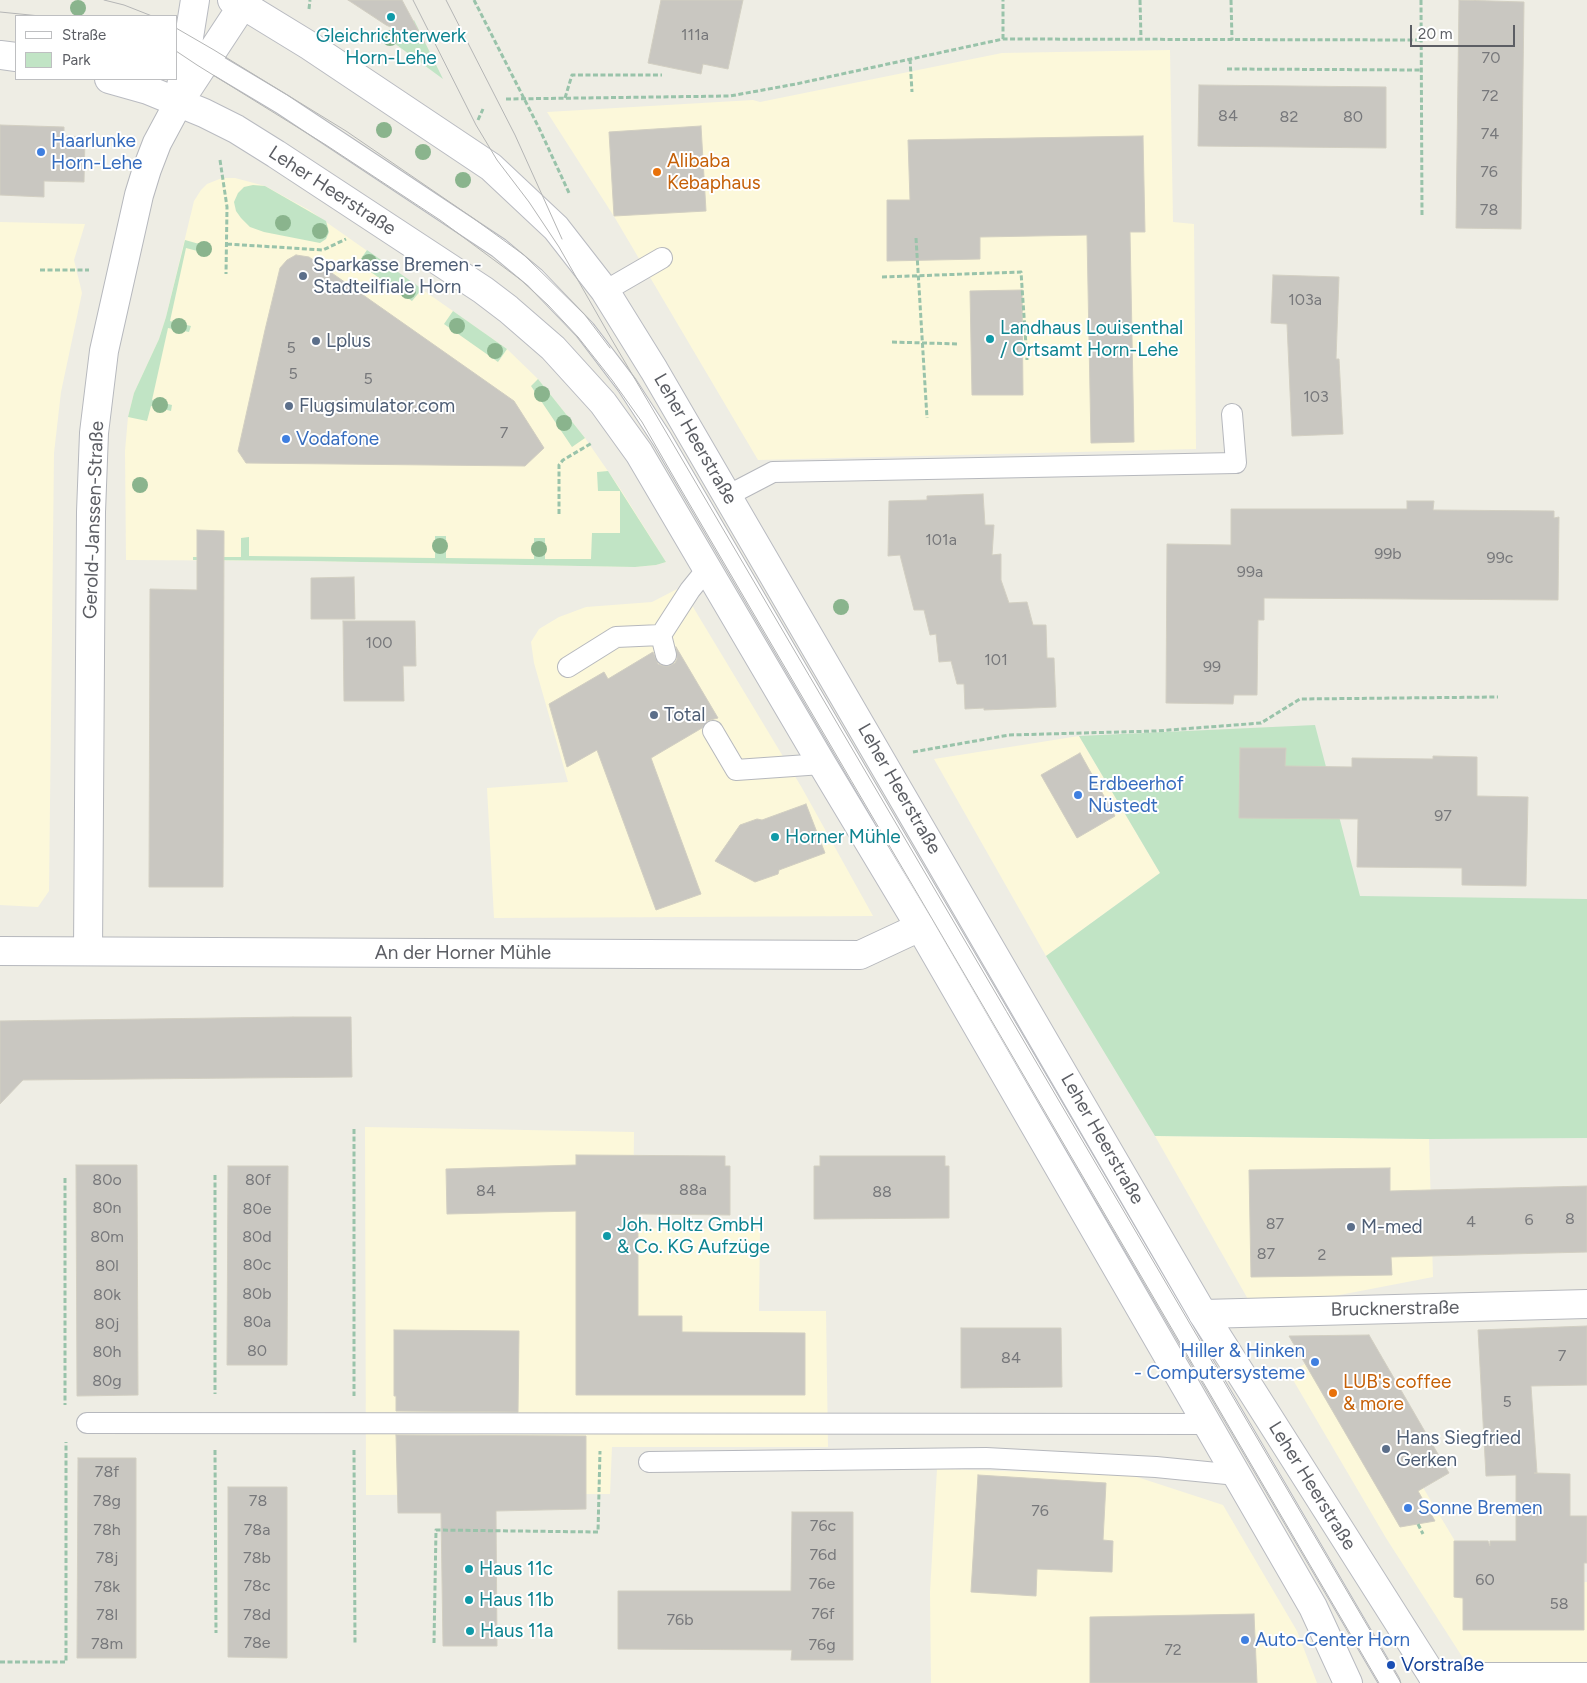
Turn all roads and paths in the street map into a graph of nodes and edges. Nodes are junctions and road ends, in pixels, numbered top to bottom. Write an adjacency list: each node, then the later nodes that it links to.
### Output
1 (195, 0): 12 (main road, Leher Heerstraße)
2 (474, 0): 21 (path)
3 (1003, 0): 8 (path)
4 (1140, 0): 9 (path)
5 (1231, 0): 10 (path)
6 (1421, 0): 11 (path)
7 (241, 2): 12 (main road, Leher Heerstraße); 39 (main road, Leher Heerstraße)
8 (1003, 39): 9 (path); 15 (path)
9 (1141, 40): 10 (path)
10 (1232, 40): 11 (path)
11 (1422, 40): 17 (path)
12 (197, 53): 24 (main road, Leher Heerstraße); 80 (lane)
13 (0, 55): 14 (main road)
14 (15, 57)
15 (910, 60): 20 (path); 22 (path)
16 (1228, 69): 17 (path)
17 (1422, 70): 29 (path)
18 (662, 75): 22 (path)
19 (112, 80): 24 (main road)
20 (912, 92)
21 (523, 98): 22 (path); 23 (path); 28 (path)
22 (565, 98)
23 (506, 99)
24 (179, 102): 30 (main road, Leher Heerstraße); 34 (main road, Gerold-Janssen-Straße)
25 (483, 109): 26 (path)
26 (476, 125)
27 (220, 160): 32 (path)
28 (572, 199)
29 (1422, 215)
30 (380, 222): 32 (path); 46 (main road, Leher Heerstraße)
31 (916, 238): 37 (path)
32 (227, 244): 36 (path)
33 (662, 258): 39 (lane)
34 (122, 269): 35 (path); 59 (main road, Gerold-Janssen-Straße)
35 (40, 270)
36 (226, 274)
37 (918, 275): 38 (path); 41 (path); 43 (path)
38 (882, 277)
39 (605, 291): 47 (main road, Leher Heerstraße)
40 (892, 342): 41 (path)
41 (922, 343): 42 (path); 45 (path)
42 (958, 344)
43 (1027, 360)
44 (1232, 414): 47 (lane)
45 (926, 418)
46 (621, 427): 48 (path); 49 (main road, Leher Heerstraße)
47 (727, 496): 55 (main road, Leher Heerstraße)
48 (559, 514)
49 (707, 569): 50 (lane); 56 (main road, Leher Heerstraße)
50 (661, 635): 51 (lane); 52 (lane)
51 (666, 655)
52 (568, 666)
53 (1498, 697): 55 (path)
54 (712, 731): 56 (lane)
55 (881, 758): 63 (main road, Leher Heerstraße)
56 (822, 764): 57 (main road, Leher Heerstraße)
57 (920, 927): 59 (main road, An der Horner Mühle); 68 (main road, Leher Heerstraße)
58 (0, 951): 59 (main road, An der Horner Mühle)
59 (88, 951)
60 (354, 1129): 66 (path)
61 (65, 1178): 64 (path)
62 (1587, 1304): 63 (main road, Brucknerstraße)
63 (1204, 1314): 78 (main road, Leher Heerstraße)
64 (66, 1413)
65 (87, 1423): 66 (lane)
66 (354, 1424): 67 (lane); 75 (path)
67 (600, 1424): 68 (lane); 74 (path)
68 (1208, 1424): 71 (main road, Leher Heerstraße)
69 (66, 1433): 76 (path)
70 (649, 1462): 71 (lane)
71 (1237, 1475): 79 (main road, Leher Heerstraße)
72 (1418, 1524): 73 (path)
73 (1423, 1534)
74 (434, 1643)
75 (354, 1645)
76 (0, 1662)
77 (1587, 1677): 78 (main road)
78 (1435, 1680)
79 (1348, 1683)
80 (1390, 1683)

